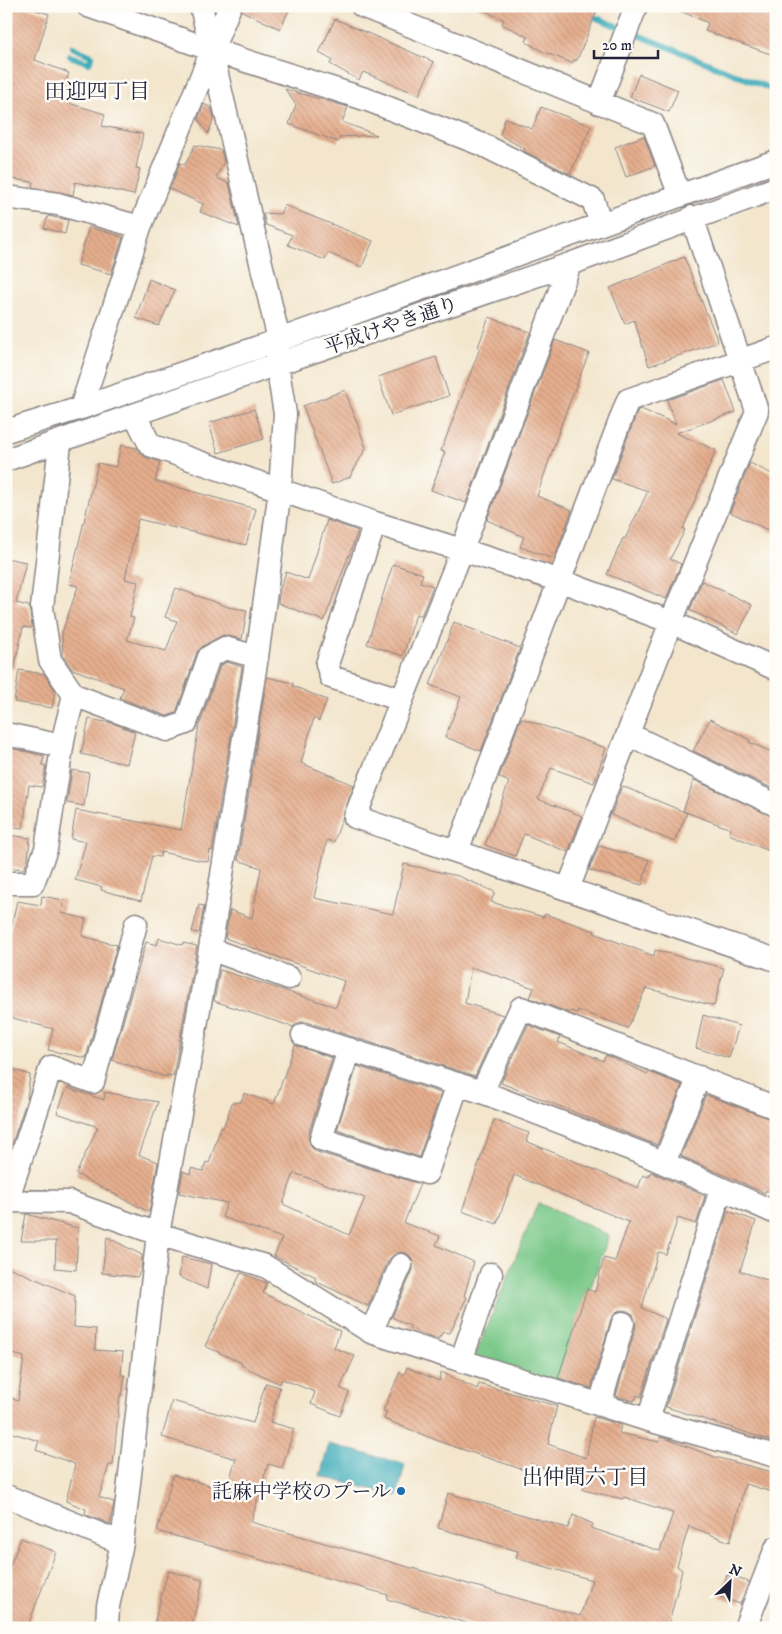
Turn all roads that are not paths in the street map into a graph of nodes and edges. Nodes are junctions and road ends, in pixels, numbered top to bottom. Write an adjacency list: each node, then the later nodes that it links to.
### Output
1 (88, 6): 6 (street)
2 (201, 6): 6 (street)
3 (230, 6): 6 (street)
4 (362, 6): 7 (street)
5 (630, 22): 7 (street)
6 (212, 50): 13 (street); 14 (street); 16 (street)
7 (599, 102): 10 (street)
8 (776, 161): 10 (street, 平成けやき通り)
9 (776, 188): 12 (street, 平成けやき通り)
10 (680, 196): 13 (street, 平成けやき通り)
11 (6, 197): 14 (street)
12 (692, 217): 15 (street, 平成けやき通り); 18 (street)
13 (601, 224): 16 (street, 平成けやき通り)
14 (140, 227): 20 (street)
15 (570, 264): 19 (street, 平成けやき通り); 27 (street)
16 (280, 340): 19 (street); 20 (street, 平成けやき通り)
17 (776, 348): 18 (street)
18 (741, 360): 28 (street); 29 (street)
19 (277, 364): 21 (street, 平成けやき通り); 25 (street)
20 (81, 408): 22 (street, 平成けやき通り)
21 (135, 415): 23 (street, 平成けやき通り); 25 (street)
22 (6, 431)
23 (60, 443): 24 (street, 平成けやき通り); 32 (street)
24 (6, 460)
25 (280, 490): 26 (street); 30 (street)
26 (375, 523): 27 (street); 33 (street)
27 (462, 550): 28 (street); 33 (street)
28 (561, 581): 29 (street); 38 (street)
29 (671, 622): 31 (street); 35 (street)
30 (256, 658): 32 (street); 42 (street)
31 (776, 669)
32 (74, 695): 36 (street)
33 (402, 700): 38 (street)
34 (6, 734): 36 (street)
35 (628, 734): 37 (street); 40 (street)
36 (62, 746): 39 (street)
37 (776, 805)
38 (457, 852): 40 (street)
39 (6, 883)
40 (568, 889): 43 (street)
41 (136, 924): 53 (street)
42 (210, 948): 44 (street); 55 (street)
43 (776, 960)
44 (289, 978)
45 (303, 1035): 46 (street)
46 (349, 1050): 48 (street); 48 (street)
47 (699, 1078): 49 (street); 50 (street); 51 (street)
48 (458, 1084): 49 (street)
49 (482, 1092): 51 (street)
50 (776, 1108)
51 (664, 1163): 52 (street)
52 (721, 1189): 54 (street); 62 (street)
53 (6, 1201): 55 (street)
54 (776, 1212)
55 (158, 1234): 59 (street); 65 (street)
56 (401, 1266): 59 (street)
57 (491, 1274): 60 (street)
58 (623, 1323): 61 (street)
59 (371, 1332): 60 (street)
60 (461, 1361): 61 (street)
61 (600, 1405): 62 (street)
62 (648, 1420): 63 (street)
63 (776, 1456)
64 (6, 1496): 65 (street)
65 (122, 1543): 68 (street)
66 (776, 1548): 67 (street)
67 (771, 1574): 69 (street)
68 (107, 1628)
69 (745, 1628)

